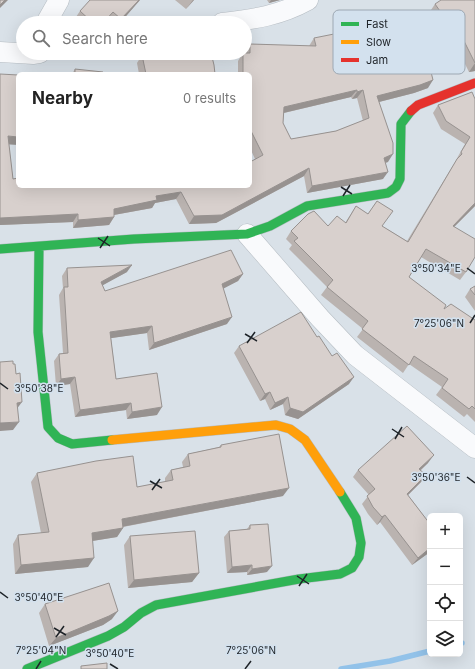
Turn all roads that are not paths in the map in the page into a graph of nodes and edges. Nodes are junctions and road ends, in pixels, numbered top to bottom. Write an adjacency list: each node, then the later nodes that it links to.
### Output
1 (59, 0): 3 (street)
2 (308, 0): 4 (street)
3 (50, 16)
4 (252, 19)
5 (0, 52): 6 (street)
6 (16, 52)
7 (475, 83): 8 (street)
8 (247, 234): 9 (street); 11 (street)
9 (39, 247): 10 (street); 12 (street)
10 (0, 249)
11 (475, 448)
12 (27, 669)

